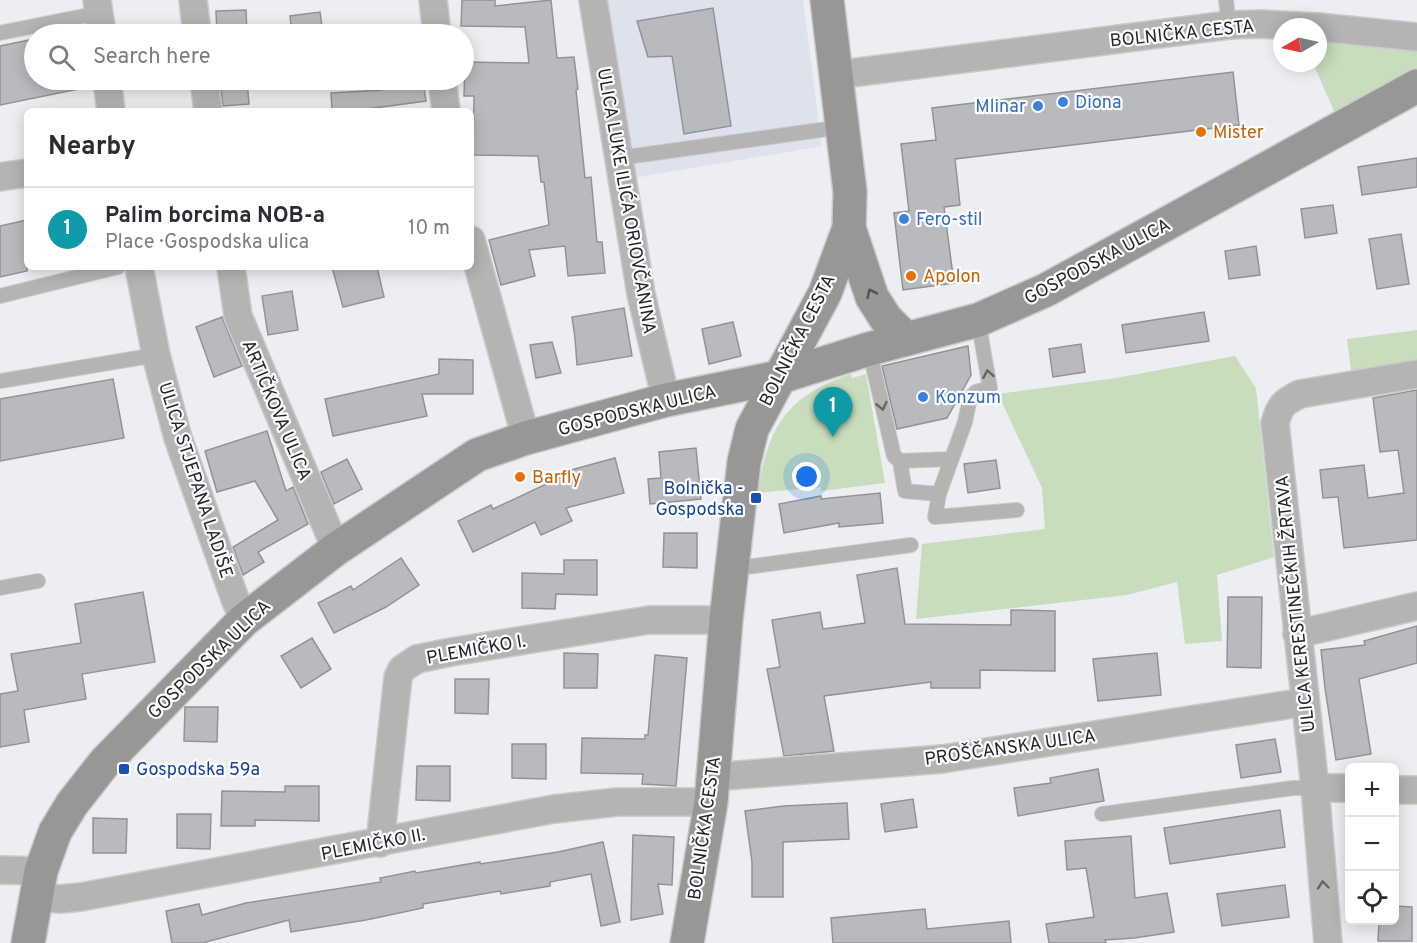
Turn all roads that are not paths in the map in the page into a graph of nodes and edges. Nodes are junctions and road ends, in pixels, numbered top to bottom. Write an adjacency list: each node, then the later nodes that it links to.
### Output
1 (192, 0): 8 (street)
2 (433, 0): 9 (street)
3 (593, 0): 24 (street, ULICA LUKE ILIĆA ORIOVČANINA)
4 (827, 0): 15 (street, BOLNIČKA CESTA)
5 (1228, 13): 10 (street, BOLNIČKA CESTA); 15 (street, BOLNIČKA CESTA)
6 (99, 16): 7 (lane)
7 (52, 24)
8 (196, 24)
9 (436, 24)
10 (1273, 25)
11 (1327, 28): 14 (street, BOLNIČKA CESTA)
12 (24, 29): 13 (lane)
13 (0, 33)
14 (1417, 37)
15 (835, 75): 23 (street, BOLNIČKA CESTA)
16 (1417, 86): 33 (street, GOSPODSKA ULICA)
17 (108, 90): 20 (street)
18 (205, 90): 21 (street)
19 (443, 90): 22 (street)
20 (111, 108)
21 (208, 108)
22 (446, 108)
23 (842, 127): 24 (lane); 27 (street, BOLNIČKA CESTA)
24 (619, 158): 40 (street, ULICA LUKE ILIĆA ORIOVČANINA)
25 (24, 173): 26 (street)
26 (0, 177)
27 (849, 228): 34 (street, one-way to 27); 38 (street, BOLNIČKA CESTA)
28 (474, 251): 41 (street)
29 (106, 270): 32 (lane)
30 (140, 270): 36 (street, ULICA STJEPANA LADIŠE)
31 (231, 270): 47 (street, ARTIČKOVA ULICA)
32 (0, 296)
33 (978, 320): 34 (street, GOSPODSKA ULICA); 42 (lane, one-way to 33)
34 (906, 339): 35 (street, GOSPODSKA ULICA)
35 (869, 349): 38 (street, GOSPODSKA ULICA); 43 (lane, one-way to 43)
36 (156, 355): 39 (lane); 52 (street, ULICA STJEPANA LADIŠE)
37 (1417, 374): 54 (street, ULICA KERESTINEČKIH ŽRTAVA)
38 (780, 377): 40 (street, GOSPODSKA ULICA); 48 (street, BOLNIČKA CESTA)
39 (0, 381)
40 (666, 400): 41 (street, GOSPODSKA ULICA)
41 (526, 438): 47 (street, GOSPODSKA ULICA)
42 (951, 459): 43 (lane); 44 (lane)
43 (900, 461): 44 (lane)
44 (939, 494): 45 (lane)
45 (1017, 510)
46 (911, 545): 48 (lane)
47 (336, 549): 52 (street, GOSPODSKA ULICA)
48 (732, 570): 53 (street, BOLNIČKA CESTA)
49 (38, 581): 50 (lane)
50 (0, 588)
51 (1417, 606): 54 (street)
52 (244, 620): 64 (street, GOSPODSKA ULICA)
53 (726, 620): 58 (street, BOLNIČKA CESTA); 62 (street, PLEMIČKO I.)
54 (1297, 634): 55 (street, ULICA KERESTINEČKIH ŽRTAVA)
55 (1305, 702): 56 (street, ULICA KERESTINEČKIH ŽRTAVA); 58 (street, PROŠČANSKA ULICA)
56 (1315, 788): 57 (street); 61 (lane); 68 (street, ULICA KERESTINEČKIH ŽRTAVA, one-way to 56)
57 (1345, 788)
58 (712, 789): 62 (street, PLEMIČKO II.); 66 (street, BOLNIČKA CESTA)
59 (1399, 790): 60 (street)
60 (1417, 790)
61 (1102, 814)
62 (380, 843): 64 (street, PLEMIČKO II.)
63 (0, 870): 64 (street, PLEMIČKO II.)
64 (39, 884): 65 (street, GOSPODSKA ULICA)
65 (28, 943)
66 (687, 943)
67 (1322, 943): 68 (street)
68 (1329, 943)

